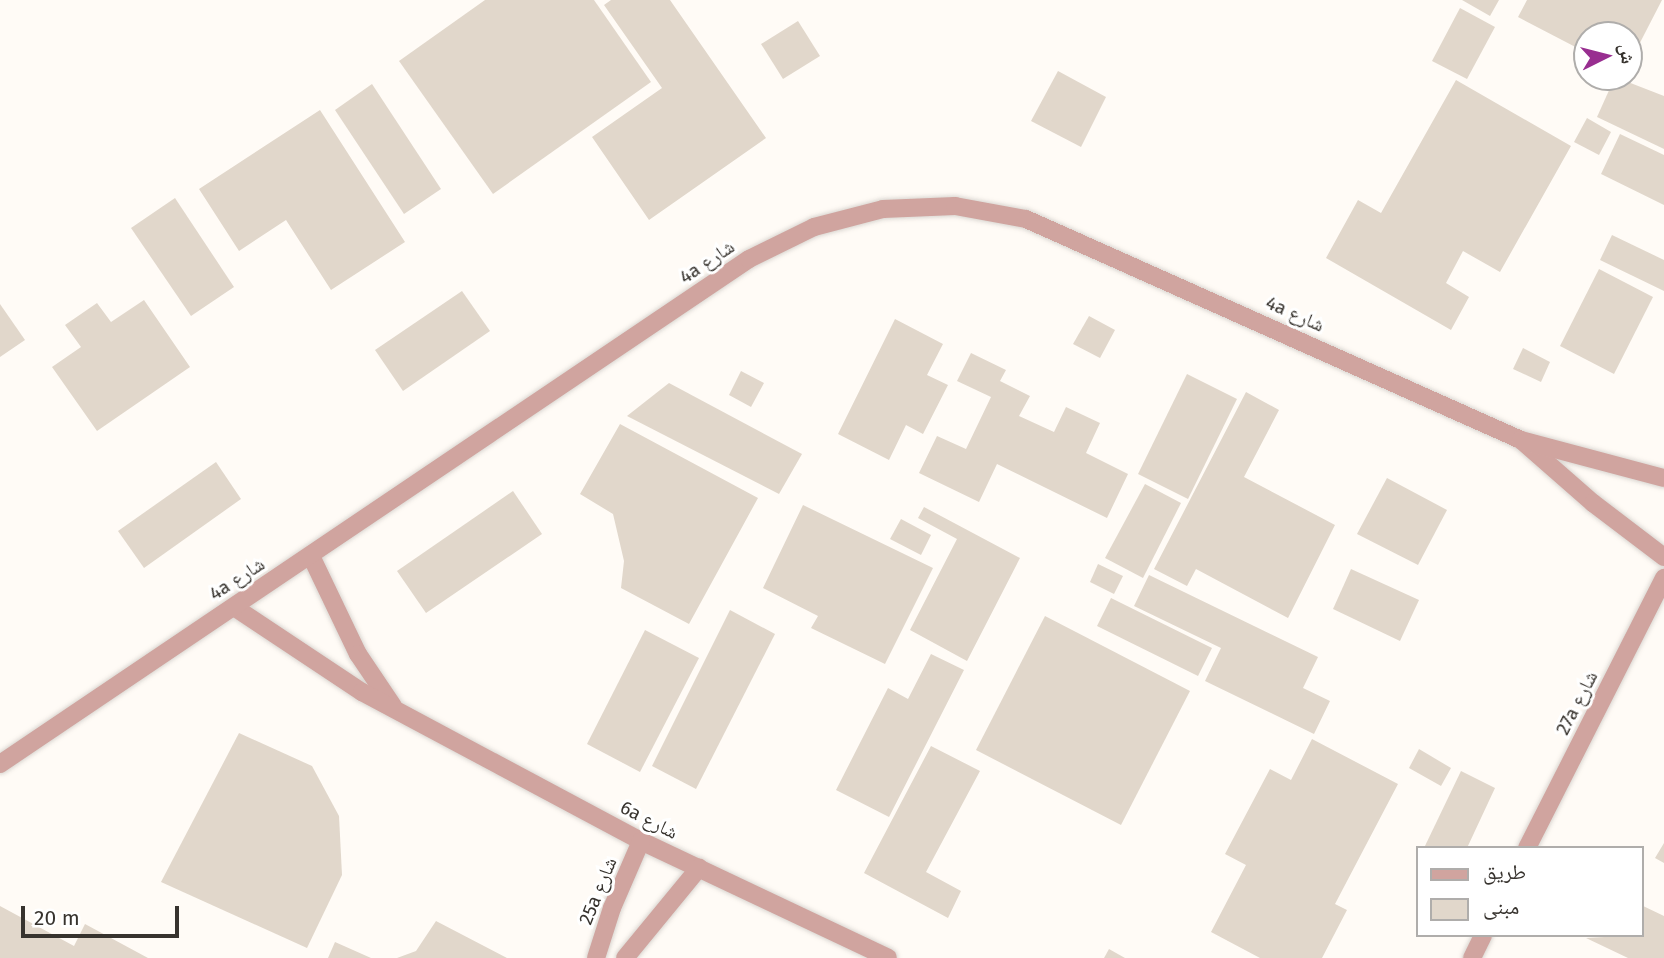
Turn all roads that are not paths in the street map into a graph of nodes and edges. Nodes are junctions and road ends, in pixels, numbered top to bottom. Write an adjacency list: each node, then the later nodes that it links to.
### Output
1 (1521, 440): 2 (street, 4a شارع); 3 (street, 4a شارع); 4 (street, 4a شارع)
2 (1664, 478)
3 (312, 556): 6 (street, 4a شارع); 7 (street, 6a شارع)
4 (1664, 557)
5 (1664, 578): 10 (street, 27a شارع)
6 (233, 607): 7 (street, 6a شارع); 8 (street, 4a شارع)
7 (395, 709): 9 (street, 6a شارع)
8 (0, 764)
9 (641, 841): 11 (street, 6a شارع); 13 (street, 25a شارع)
10 (1528, 846)
11 (699, 868): 14 (street); 15 (street, 6a شارع)
12 (1482, 937): 16 (street)
13 (596, 958)
14 (625, 958)
15 (888, 958)
16 (1472, 958)

